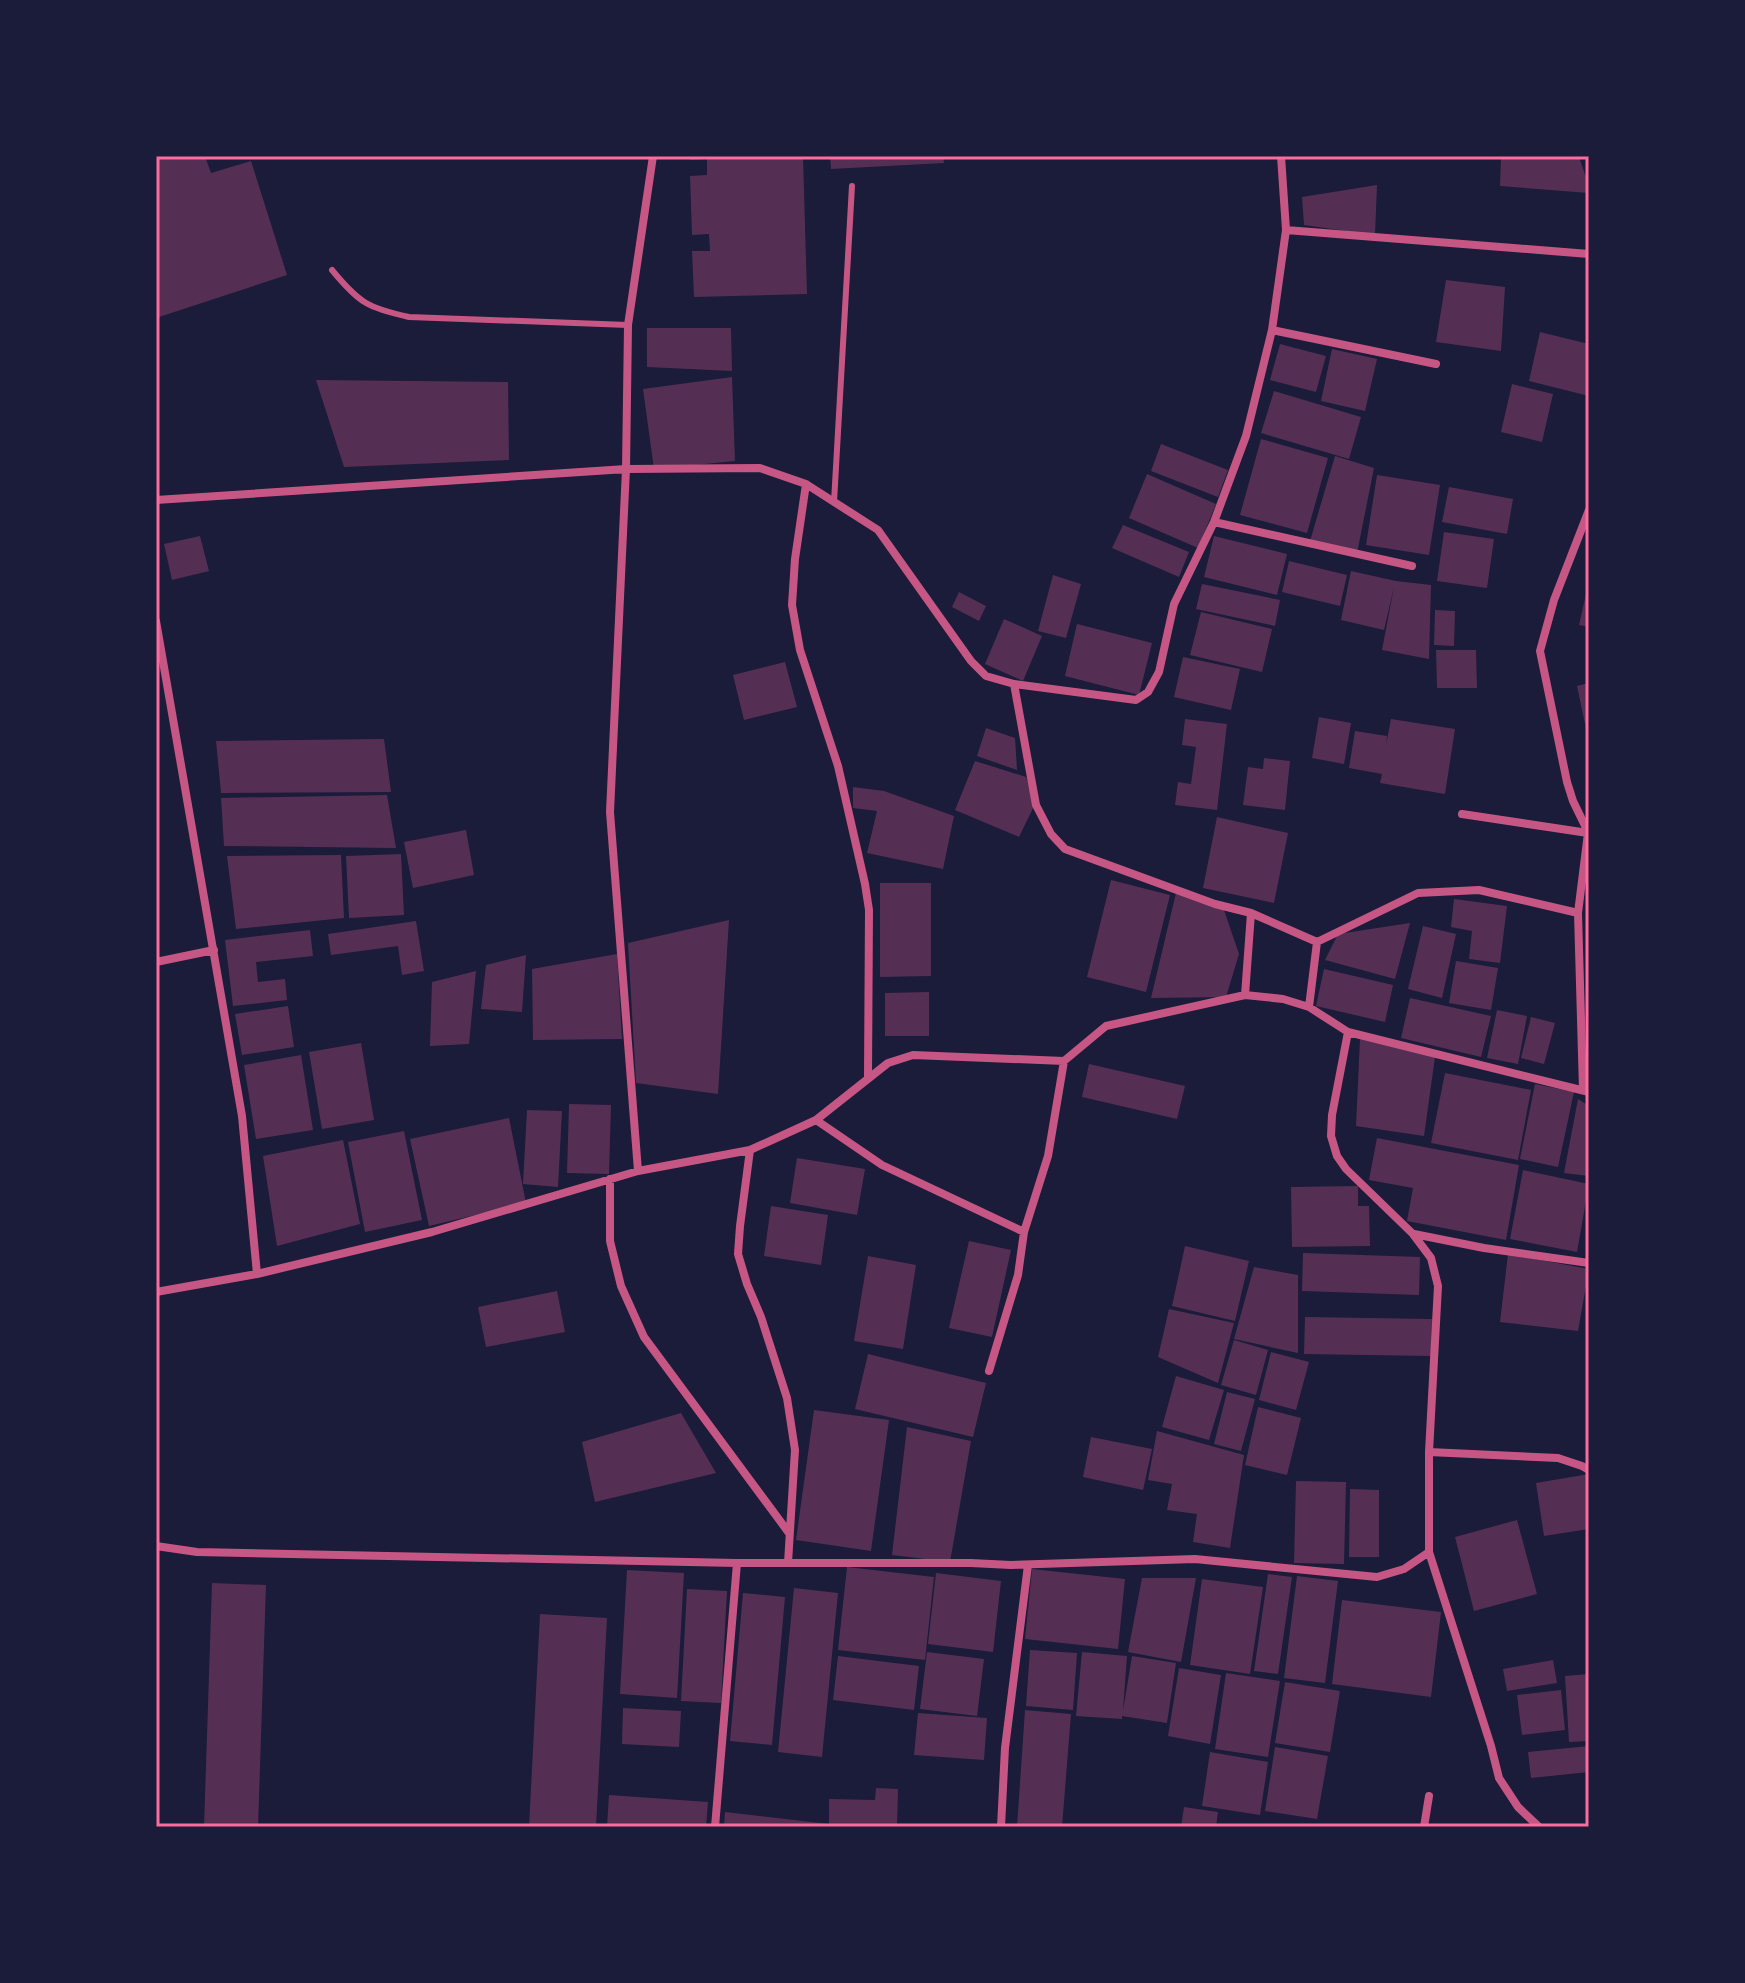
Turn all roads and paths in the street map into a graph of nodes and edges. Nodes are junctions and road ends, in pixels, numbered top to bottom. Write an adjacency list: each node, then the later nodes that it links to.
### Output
1 (653, 156): 7 (street)
2 (1281, 156): 4 (street)
3 (852, 186): 13 (lane)
4 (1286, 230): 5 (street); 8 (street)
5 (1589, 254)
6 (332, 270): 7 (lane)
7 (628, 325): 10 (street)
8 (1272, 330): 9 (street); 15 (street)
9 (1436, 364)
10 (626, 469): 11 (street); 12 (street); 34 (street)
11 (806, 484): 13 (street); 30 (street)
12 (156, 500)
13 (834, 502): 18 (street)
14 (1589, 510): 20 (street)
15 (1214, 522): 16 (street); 18 (street)
16 (1412, 566)
17 (156, 621): 24 (street)
18 (1014, 684): 21 (street)
19 (1462, 814): 20 (street)
20 (1589, 834): 22 (street)
21 (1251, 913): 23 (street); 26 (street)
22 (1578, 913): 23 (street); 31 (street)
23 (1317, 942): 27 (street)
24 (214, 950): 25 (street); 39 (street)
25 (156, 962)
26 (1245, 995): 27 (street); 29 (street)
27 (1309, 1007): 28 (street)
28 (1348, 1032): 31 (street); 37 (street)
29 (1064, 1061): 30 (street); 36 (street)
30 (868, 1077): 32 (street)
31 (1587, 1090)
32 (816, 1120): 33 (street); 36 (street)
33 (750, 1150): 34 (street); 44 (street)
34 (638, 1171): 35 (street)
35 (610, 1179): 39 (street); 44 (street)
36 (1024, 1232): 41 (street)
37 (1413, 1234): 38 (street); 42 (street)
38 (1589, 1263)
39 (257, 1274): 40 (street)
40 (156, 1292)
41 (989, 1371)
42 (1429, 1452): 43 (street); 46 (street)
43 (1589, 1470)
44 (789, 1534): 48 (street)
45 (156, 1546): 47 (street)
46 (1429, 1552): 49 (street); 54 (street)
47 (737, 1563): 48 (street); 51 (street)
48 (788, 1563): 49 (street)
49 (1028, 1565): 52 (street)
50 (1429, 1796): 53 (street)
51 (715, 1827)
52 (1001, 1827)
53 (1424, 1827)
54 (1539, 1827)

